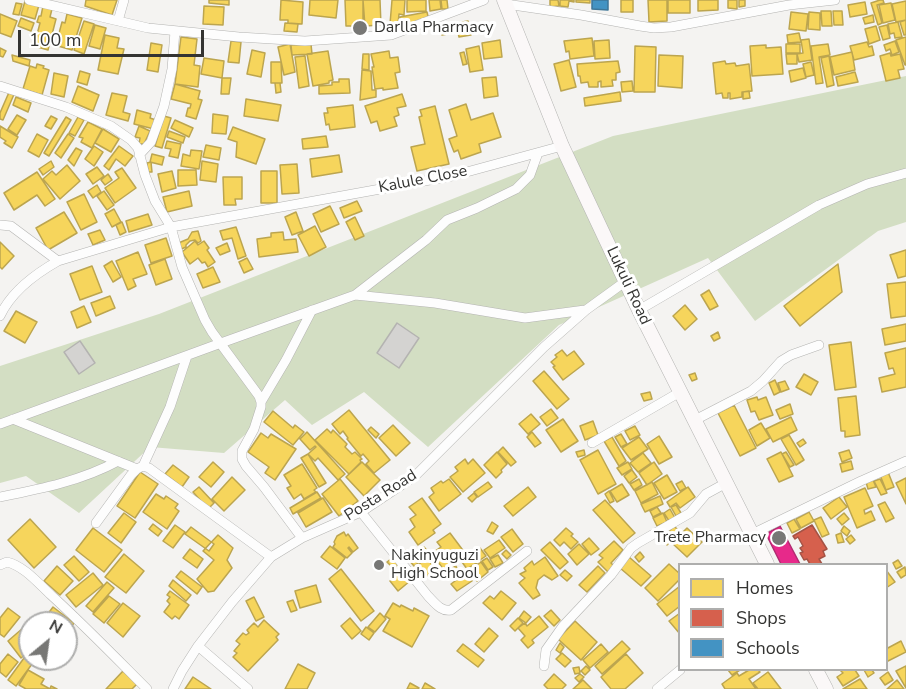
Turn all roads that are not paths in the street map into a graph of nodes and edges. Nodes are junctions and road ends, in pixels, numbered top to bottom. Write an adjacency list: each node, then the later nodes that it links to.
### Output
1 (29, 0): 7 (street)
2 (124, 0): 7 (street)
3 (484, 0): 8 (street)
4 (836, 0): 6 (street)
5 (505, 2): 6 (street); 10 (street, Lukuli Road)
6 (789, 2)
7 (118, 21): 8 (street)
8 (175, 31): 12 (street)
9 (0, 86): 12 (street)
10 (562, 146): 11 (street, Kalule Close); 17 (street, Lukuli Road)
11 (538, 153): 15 (street, Kalule Close); 18 (street)
12 (139, 155): 15 (street)
13 (906, 173): 21 (street)
14 (0, 225): 16 (street)
15 (171, 227): 16 (street, Kalule Close); 23 (street)
16 (58, 261): 22 (street, Kalule Close)
17 (626, 281): 20 (street, Posta Road); 21 (street, Lukuli Road)
18 (355, 295): 19 (street); 20 (street)
19 (312, 310): 23 (street); 27 (street)
20 (586, 310): 38 (street, Posta Road)
21 (639, 310): 26 (street, Lukuli Road)
22 (0, 316)
23 (220, 343): 25 (street); 27 (street)
24 (819, 345): 30 (street)
25 (188, 356): 29 (street); 35 (street)
26 (681, 392): 30 (street, Lukuli Road); 32 (street)
27 (261, 402): 41 (street)
28 (0, 415): 29 (street)
29 (12, 420): 31 (street); 33 (street)
30 (695, 420): 36 (street, Lukuli Road)
31 (0, 424)
32 (592, 442)
33 (118, 461): 35 (street); 37 (street)
34 (906, 461): 40 (street)
35 (140, 467): 39 (street); 43 (street)
36 (726, 483): 40 (street, Lukuli Road); 47 (street)
37 (0, 497)
38 (361, 512): 41 (street, Posta Road); 42 (street)
39 (96, 523)
40 (752, 534): 44 (street, Lukuli Road)
41 (302, 538): 43 (street, Posta Road)
42 (527, 551)
43 (271, 557): 46 (street, Posta Road)
44 (766, 563)
45 (0, 565): 50 (street)
46 (198, 646): 51 (street, Posta Road); 52 (street)
47 (544, 666)
48 (678, 671): 53 (street)
49 (817, 671): 54 (street)
50 (147, 689)
51 (173, 689)
52 (248, 689)
53 (657, 689)
54 (826, 689)

